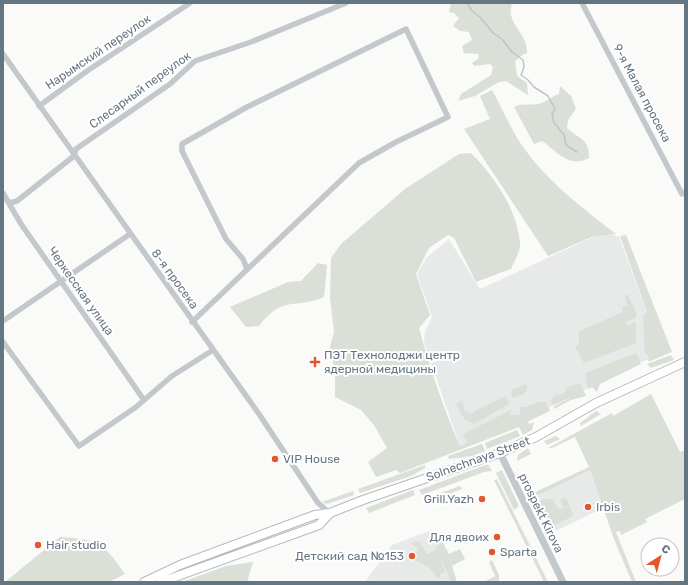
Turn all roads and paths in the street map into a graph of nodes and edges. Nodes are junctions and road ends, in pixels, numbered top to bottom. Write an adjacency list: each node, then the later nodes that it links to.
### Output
1 (190, 3): 5 (street, Нарымский переулок)
2 (346, 3): 6 (street, Слесарный переулок)
3 (582, 3): 8 (street, 9-я Малая просека)
4 (3, 54): 5 (street, 8-я просека)
5 (38, 106): 6 (street, 8-я просека)
6 (74, 156): 9 (street, Слесарный переулок); 10 (street, 8-я просека)
7 (3, 193): 9 (street, Черкесская улица)
8 (684, 193)
9 (9, 203): 12 (street, Черкесская улица)
10 (130, 234): 12 (street); 14 (street, 8-я просека)
11 (247, 269): 11 (street); 14 (street)
12 (61, 282): 13 (street); 18 (street, Черкесская улица)
13 (3, 321)
14 (192, 322): 16 (street, 8-я просека)
15 (3, 342): 18 (street)
16 (213, 350): 18 (street); 20 (street, 8-я просека)
17 (685, 362): 19 (main road, Solnechnaya Street)
18 (144, 400)
19 (500, 453): 20 (main road, Solnechnaya Street); 23 (street, prospekt Kirova)
20 (330, 513): 21 (main road, Solnechnaya Street); 22 (main road, Solnechnaya Street)
21 (144, 582)
22 (161, 582)
23 (563, 582)

